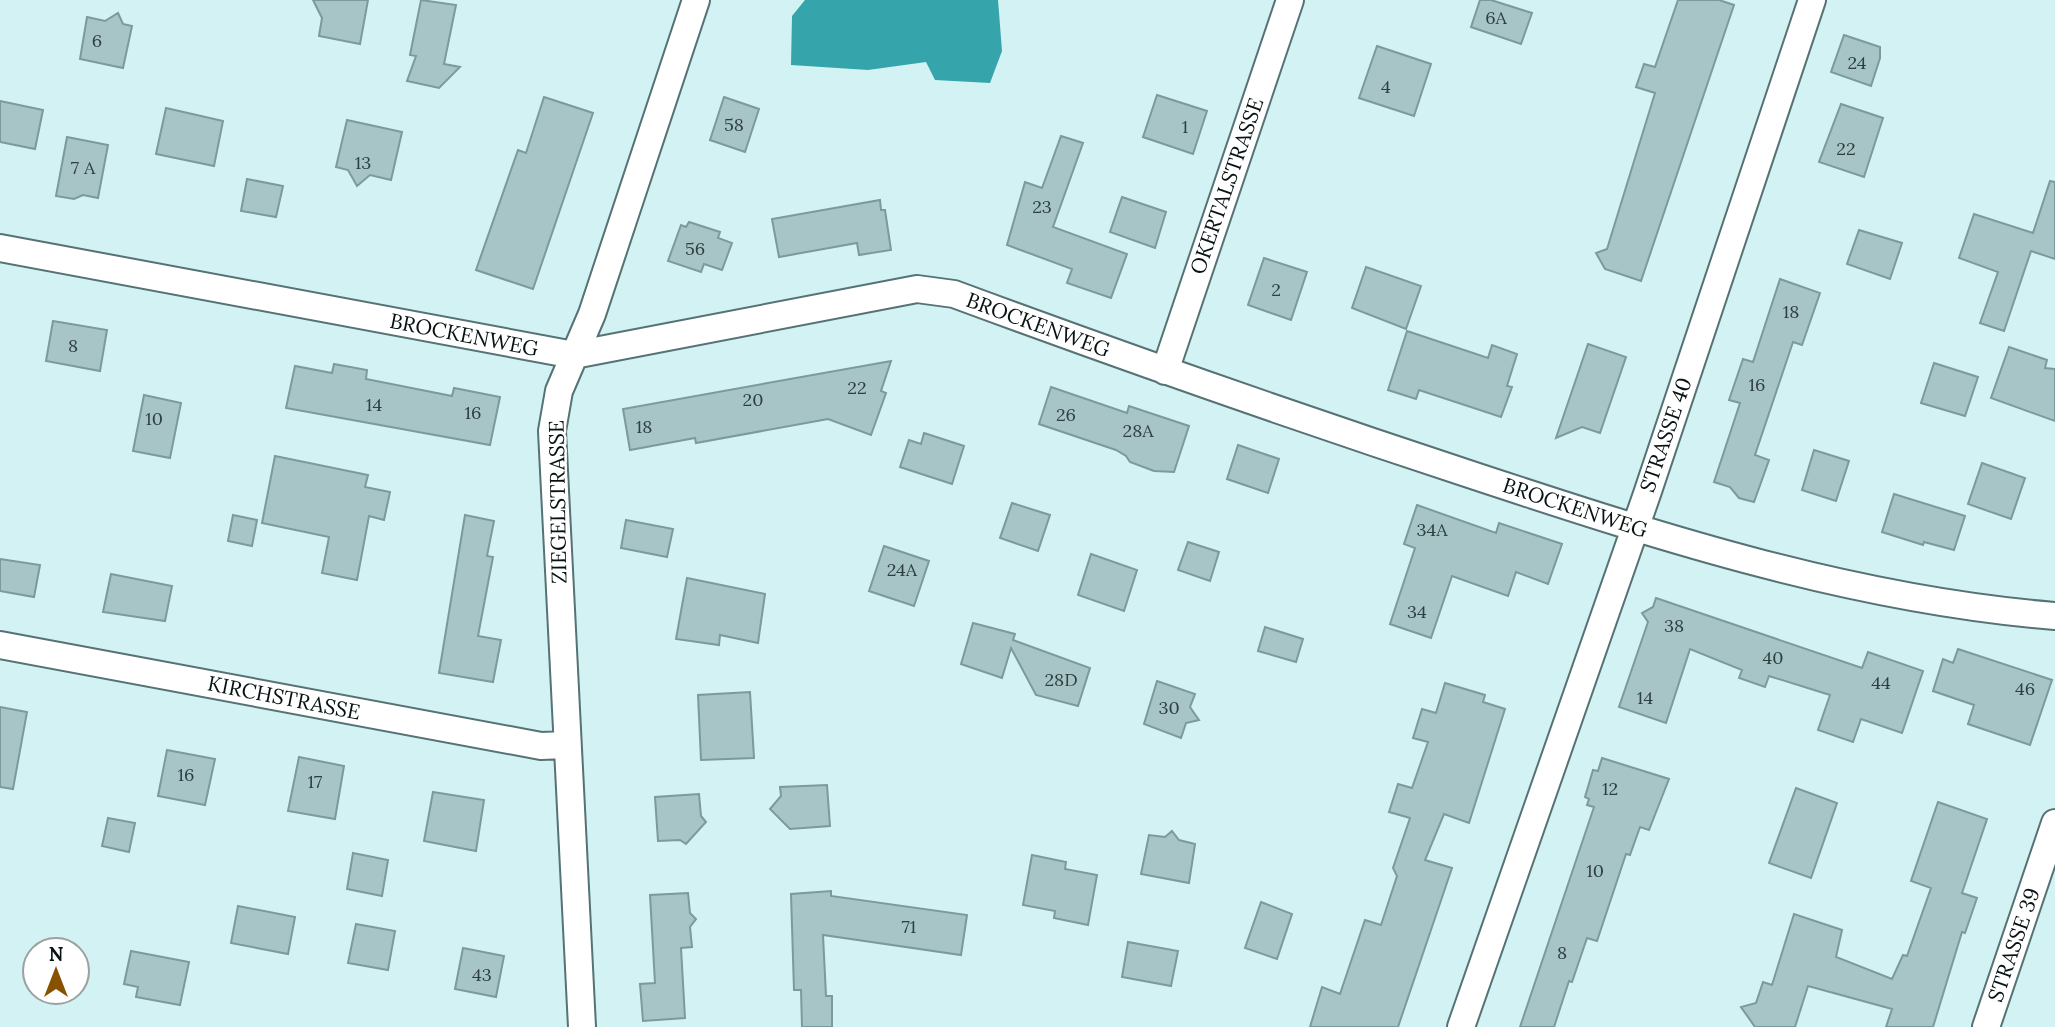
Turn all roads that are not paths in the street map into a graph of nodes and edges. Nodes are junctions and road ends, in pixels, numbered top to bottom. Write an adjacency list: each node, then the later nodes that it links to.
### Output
1 (696, 0): 5 (street, ZIEGELSTRASSE)
2 (1290, 0): 6 (street, OKERTALSTRASSE)
3 (1812, 0): 7 (street, STRASSE 40)
4 (0, 248): 5 (street, BROCKENWEG)
5 (574, 355): 6 (street, BROCKENWEG); 10 (street, ZIEGELSTRASSE)
6 (1165, 371): 7 (street, BROCKENWEG)
7 (1634, 528): 8 (street, BROCKENWEG); 13 (street, STRASSE 40)
8 (2055, 617)
9 (0, 645): 10 (street, KIRCHSTRASSE)
10 (568, 745): 12 (street, ZIEGELSTRASSE)
11 (2055, 823): 14 (street, STRASSE 39)
12 (582, 1027)
13 (1461, 1027)
14 (1986, 1027)

